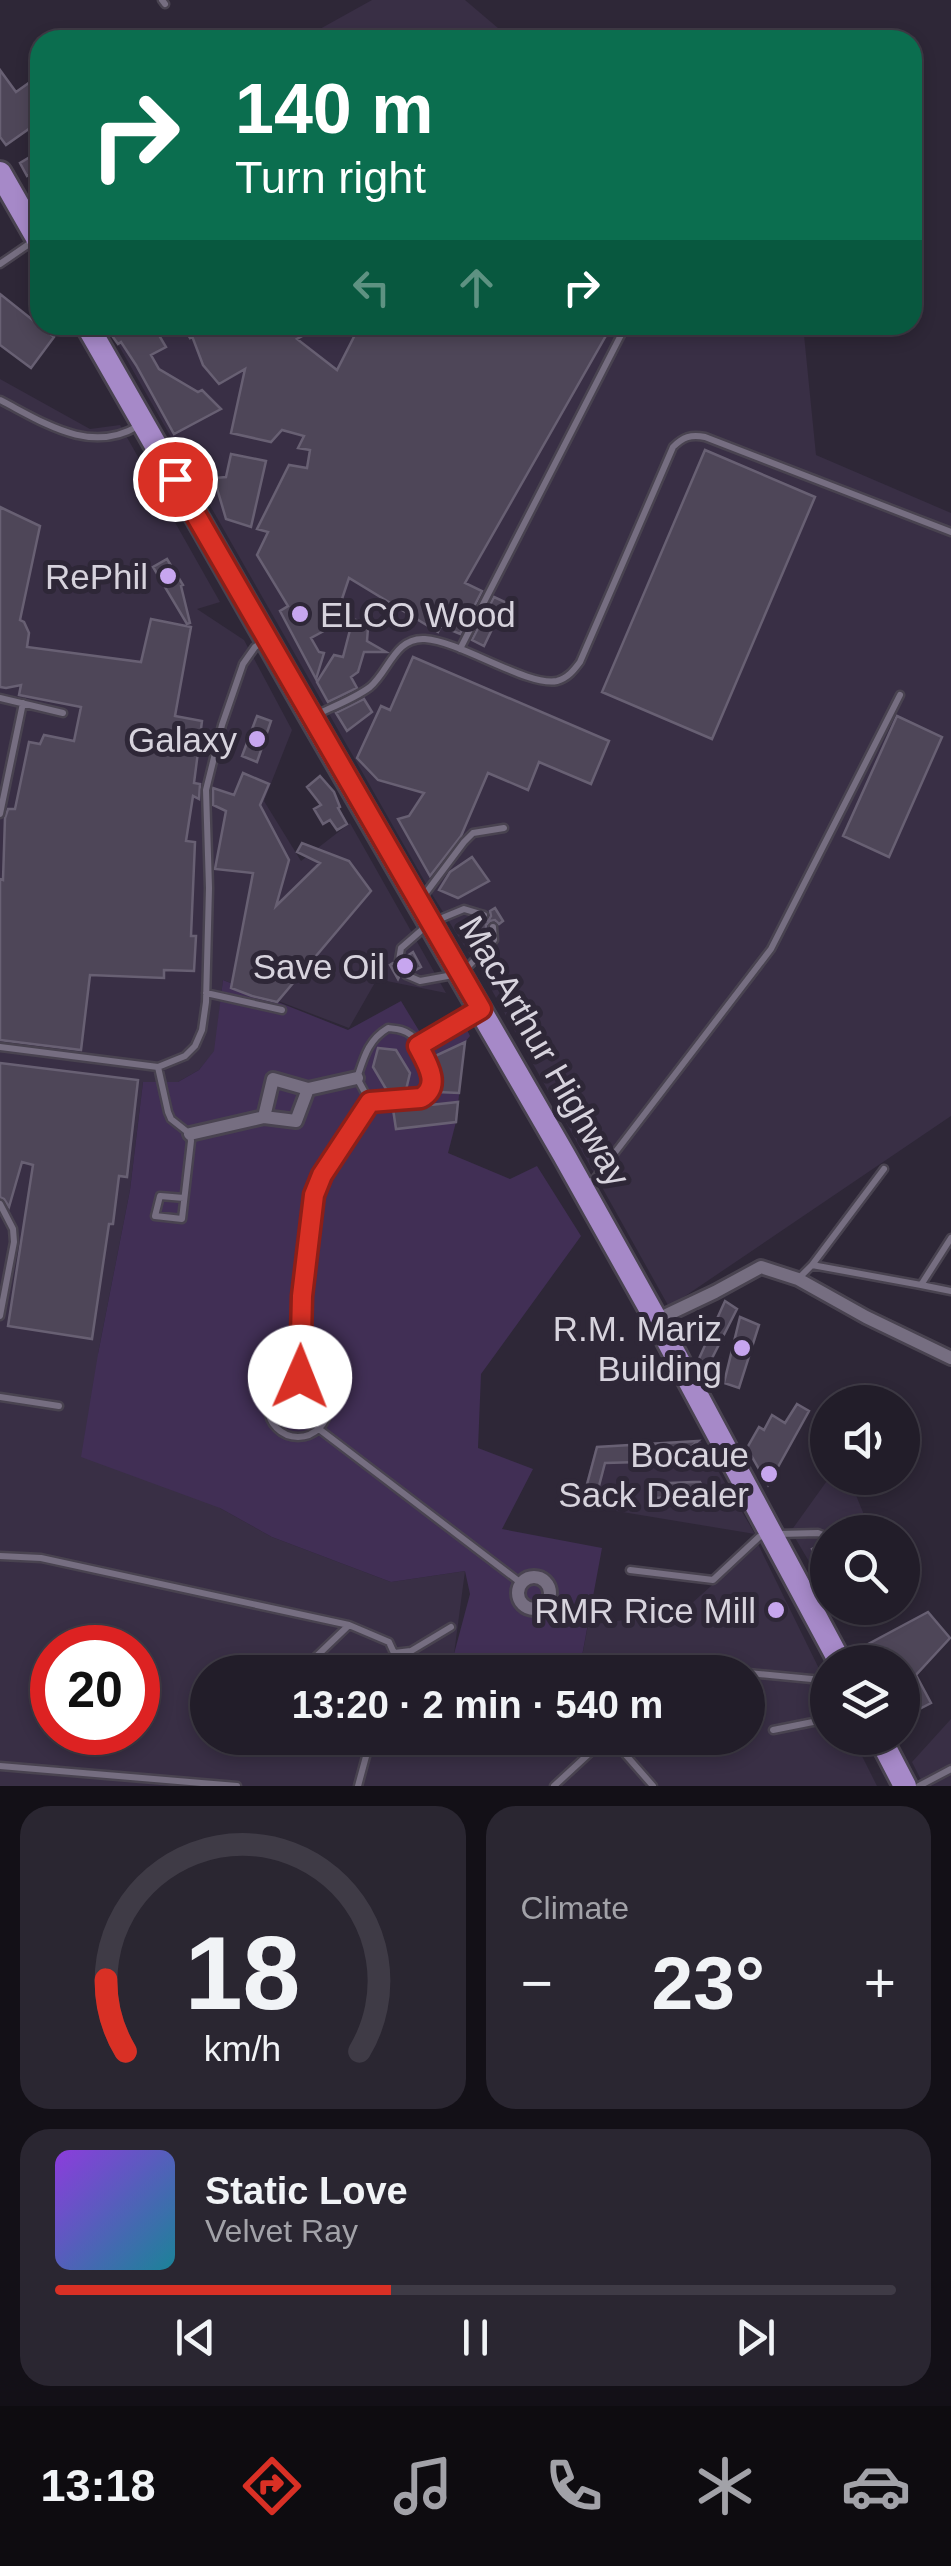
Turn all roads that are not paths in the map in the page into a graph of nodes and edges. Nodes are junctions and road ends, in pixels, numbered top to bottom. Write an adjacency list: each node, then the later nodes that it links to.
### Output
1 (0, 173): 2 (highway)
2 (30, 207)
3 (30, 246): 4 (lane)
4 (0, 264)
5 (93, 335): 8 (highway, MacArthur Highway)
6 (622, 335): 11 (lane)
7 (0, 400): 8 (lane)
8 (142, 423): 10 (highway, MacArthur Highway)
9 (951, 532): 11 (lane)
10 (266, 640): 16 (highway, MacArthur Highway); 26 (lane)
11 (460, 649): 16 (lane)
12 (900, 696): 38 (lane)
13 (0, 698): 14 (lane)
14 (23, 703): 15 (lane); 17 (lane)
15 (62, 714)
16 (310, 718): 19 (highway, MacArthur Highway)
17 (0, 814)
18 (504, 828): 19 (lane)
19 (419, 902): 21 (highway, MacArthur Highway)
20 (484, 914): 21 (lane)
21 (432, 922): 23 (lane); 24 (highway, MacArthur Highway)
22 (494, 927): 24 (lane)
23 (399, 960)
24 (461, 974): 25 (lane); 27 (highway, MacArthur Highway)
25 (406, 975)
26 (206, 994): 28 (lane); 31 (lane)
27 (481, 1009): 29 (lane); 38 (highway, MacArthur Highway)
28 (282, 1010)
29 (418, 1046): 32 (lane); 34 (lane)
30 (0, 1048): 31 (lane)
31 (158, 1067): 36 (lane)
32 (356, 1078): 33 (street); 34 (lane)
33 (308, 1089): 35 (street); 35 (street)
34 (370, 1102): 49 (lane)
35 (264, 1116): 36 (street)
36 (190, 1134): 39 (lane)
37 (884, 1169): 42 (lane)
38 (582, 1186): 47 (highway, MacArthur Highway)
39 (184, 1198): 39 (lane)
40 (0, 1204): 46 (lane)
41 (951, 1238): 44 (lane)
42 (812, 1266): 43 (lane); 44 (lane)
43 (798, 1279): 47 (street); 48 (street)
44 (921, 1286): 45 (lane)
45 (951, 1291)
46 (0, 1316)
47 (656, 1320): 54 (highway, MacArthur Highway)
48 (951, 1358)
49 (300, 1377): 52 (lane); 52 (lane)
50 (0, 1397): 51 (lane)
51 (59, 1406)
52 (319, 1430): 57 (lane)
53 (810, 1532): 54 (lane)
54 (772, 1534): 56 (lane); 58 (highway, MacArthur Highway)
55 (0, 1556): 59 (lane)
56 (630, 1570)
57 (521, 1583)
58 (808, 1602): 61 (highway, MacArthur Highway)
59 (349, 1625): 62 (lane); 63 (lane)
60 (451, 1627): 62 (lane)
61 (831, 1645)
62 (394, 1653)
63 (318, 1655)
64 (765, 1675): 65 (lane)
65 (810, 1679)
66 (810, 1722): 67 (lane)
67 (773, 1730)
68 (366, 1755): 75 (lane)
69 (589, 1755): 76 (lane)
70 (624, 1755): 77 (lane)
71 (889, 1755): 78 (highway)
72 (0, 1766): 74 (lane)
73 (951, 1769): 79 (lane)
74 (237, 1786)
75 (358, 1786)
76 (554, 1786)
77 (653, 1786)
78 (905, 1786)
79 (919, 1786)

